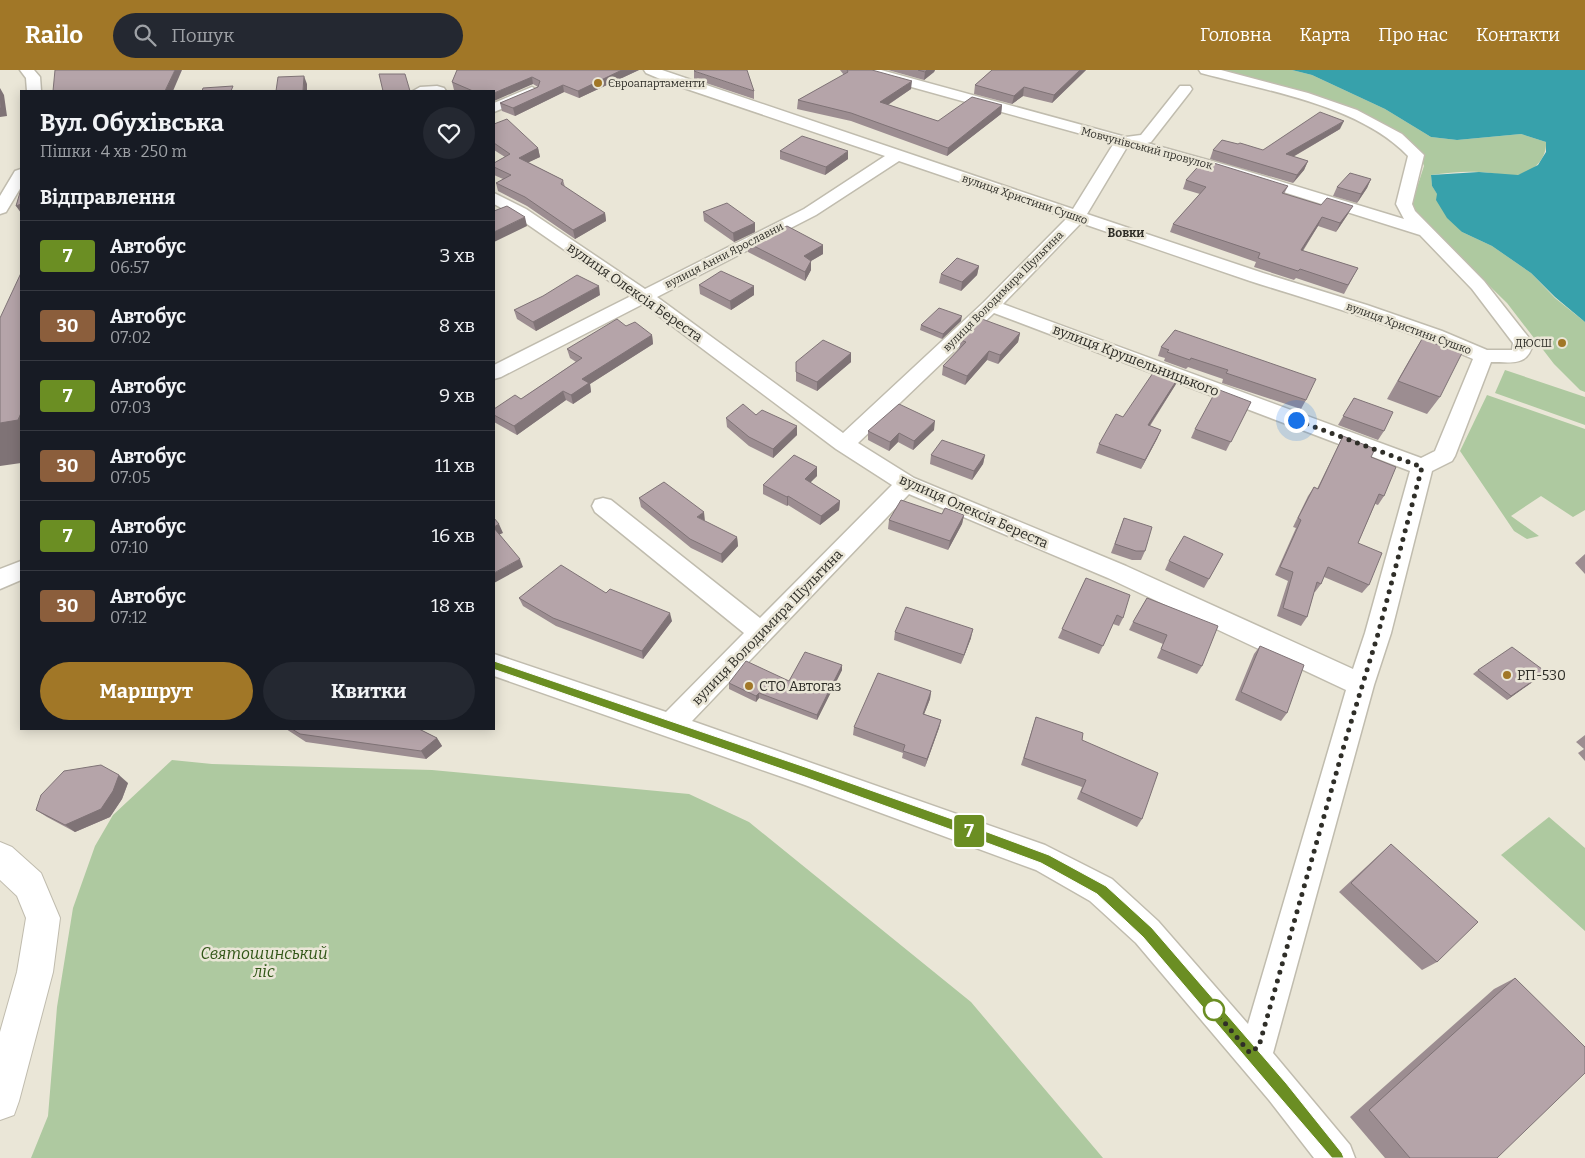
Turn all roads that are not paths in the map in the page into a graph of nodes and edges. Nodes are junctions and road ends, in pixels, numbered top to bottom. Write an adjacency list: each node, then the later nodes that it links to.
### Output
1 (651, 70): 10 (street, вулиця Христини Сушко)
2 (866, 70): 9 (street, Мовчунівський провулок)
3 (1206, 70): 15 (street)
4 (31, 72): 6 (street)
5 (1185, 89): 9 (street)
6 (34, 90)
7 (534, 90): 8 (street)
8 (495, 108)
9 (1122, 142): 14 (street, вулиця Володимира Шульгина); 15 (street, Мовчунівський провулок)
10 (896, 156): 14 (street, вулиця Христини Сушко); 16 (street, вулиця Анни Ярославни)
11 (20, 176): 13 (street)
12 (495, 199): 16 (street, вулиця Олексія Береста)
13 (0, 209)
14 (1077, 217): 17 (street, вулиця Володимира Шульгина); 18 (street, вулиця Христини Сушко)
15 (1427, 232): 18 (street)
16 (643, 296): 19 (street, вулиця Анни Ярославни); 20 (street, вулиця Олексія Береста)
17 (991, 306): 20 (street, вулиця Володимира Шульгина); 21 (street, вулиця Крушельницького)
18 (1484, 356): 21 (street)
19 (495, 372)
20 (844, 444): 22 (street, вулиця Олексія Береста)
21 (1422, 467): 28 (street)
22 (906, 484): 26 (street, вулиця Володимира Шульгина); 28 (street, вулиця Олексія Береста)
23 (603, 506): 26 (street)
24 (20, 570): 25 (street)
25 (0, 580)
26 (760, 632): 29 (street, вулиця Володимира Шульгина)
27 (495, 665): 29 (street)
28 (1361, 685): 31 (street)
29 (670, 726): 31 (street)
30 (0, 858): 32 (street)
31 (1250, 1053): 33 (street)
32 (0, 1102)
33 (1337, 1158)

